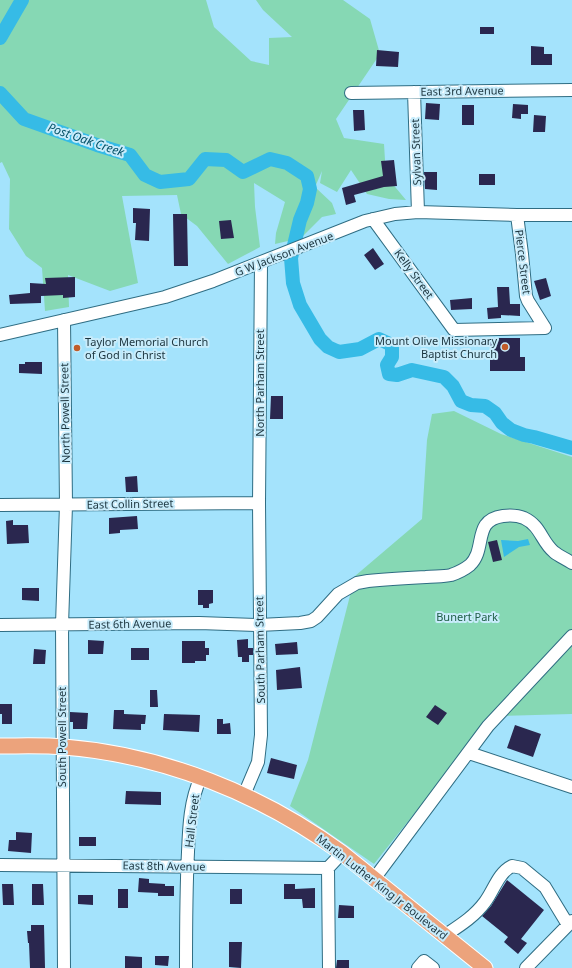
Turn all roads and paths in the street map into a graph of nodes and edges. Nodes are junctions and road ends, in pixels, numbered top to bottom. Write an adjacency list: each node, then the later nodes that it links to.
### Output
1 (572, 90): 2 (street, East 3rd Avenue)
2 (414, 92): 3 (street, East 3rd Avenue); 4 (street, Sylvan Street)
3 (351, 93)
4 (418, 212): 5 (street, G W Jackson Avenue); 7 (street, G W Jackson Avenue)
5 (517, 215): 6 (street, G W Jackson Avenue); 10 (street, Pierce Street)
6 (572, 215)
7 (373, 219): 8 (street, G W Jackson Avenue); 10 (street, Kelly Street)
8 (263, 262): 9 (street, G W Jackson Avenue); 12 (street, North Parham Street)
9 (64, 320): 11 (street, G W Jackson Avenue); 14 (street, North Powell Street)
10 (454, 330)
11 (0, 335)
12 (259, 503): 14 (street, East Collin Street); 18 (street, South Parham Street)
13 (0, 505): 14 (street, East Collin Street)
14 (66, 505): 16 (street, South Powell Street)
15 (572, 563): 18 (street, East 6th Avenue)
16 (62, 624): 17 (street, East 6th Avenue); 18 (street, East 6th Avenue); 21 (street, South Powell Street)
17 (0, 625)
18 (259, 625): 25 (street, South Parham Street)
19 (572, 636): 22 (street)
20 (0, 746): 21 (main road, Martin Luther King Jr Boulevard)
21 (62, 747): 23 (main road, Martin Luther King Jr Boulevard); 28 (street, South Powell Street)
22 (469, 753): 24 (street); 31 (street)
23 (201, 777): 25 (main road, Martin Luther King Jr Boulevard); 29 (street, Hall Street)
24 (572, 787)
25 (244, 795): 26 (main road, Martin Luther King Jr Boulevard)
26 (342, 853): 30 (street); 31 (main road, Martin Luther King Jr Boulevard)
27 (0, 865): 28 (street, East 8th Avenue)
28 (63, 865): 29 (street, East 8th Avenue); 34 (street, South Powell Street)
29 (187, 867): 30 (street, East 8th Avenue); 35 (street, Hall Street)
30 (328, 868): 36 (street)
31 (374, 879): 33 (main road, Martin Luther King Jr Boulevard)
32 (570, 923): 33 (street); 40 (street)
33 (444, 936): 39 (main road, Martin Luther King Jr Boulevard)
34 (64, 968)
35 (186, 968)
36 (329, 968)
37 (418, 968): 38 (street)
38 (433, 968)
39 (485, 968)
40 (526, 968)

